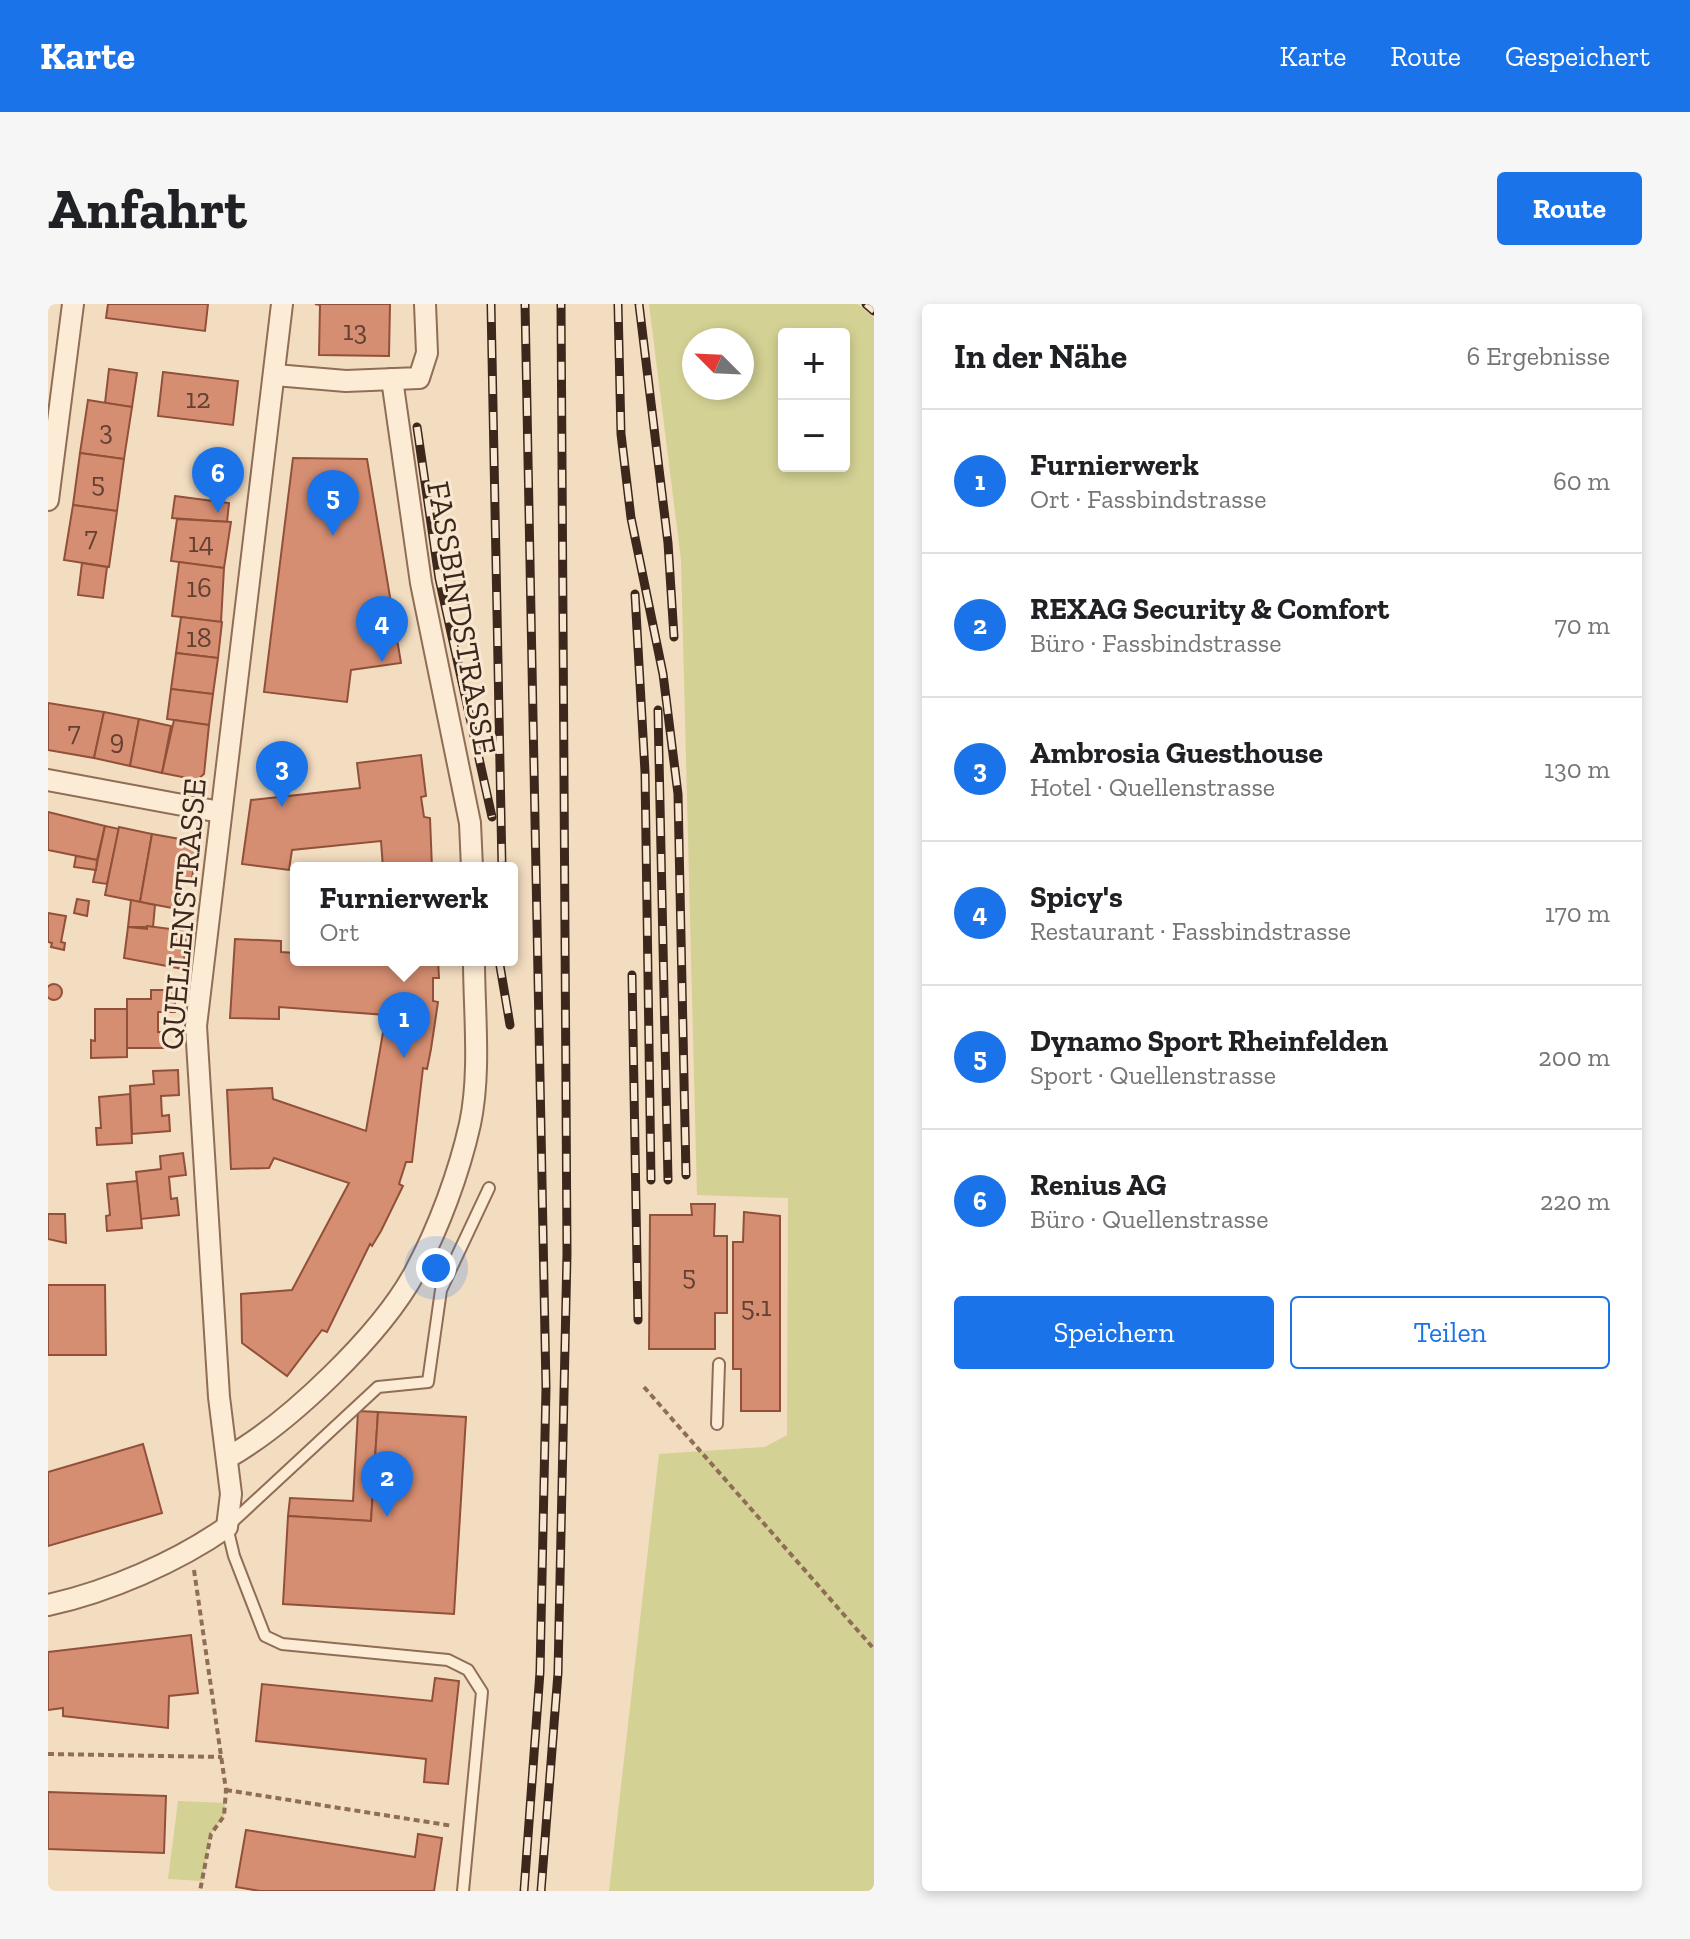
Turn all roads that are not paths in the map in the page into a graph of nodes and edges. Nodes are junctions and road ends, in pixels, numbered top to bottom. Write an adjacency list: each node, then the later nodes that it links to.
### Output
1 (73, 304): 6 (street)
2 (282, 304): 4 (street, QUELLENSTRASSE)
3 (425, 304): 5 (street)
4 (275, 375): 5 (street); 8 (street, QUELLENSTRASSE)
5 (392, 379): 9 (street, FASSBINDSTRASSE)
6 (48, 500)
7 (48, 780): 8 (street)
8 (220, 812): 14 (street, QUELLENSTRASSE)
9 (472, 862)
10 (474, 966): 14 (street)
11 (489, 1188): 15 (lane)
12 (719, 1364): 13 (lane)
13 (717, 1424)
14 (227, 1458): 15 (street, QUELLENSTRASSE)
15 (227, 1527): 16 (street); 17 (lane)
16 (48, 1605)
17 (463, 1891)

